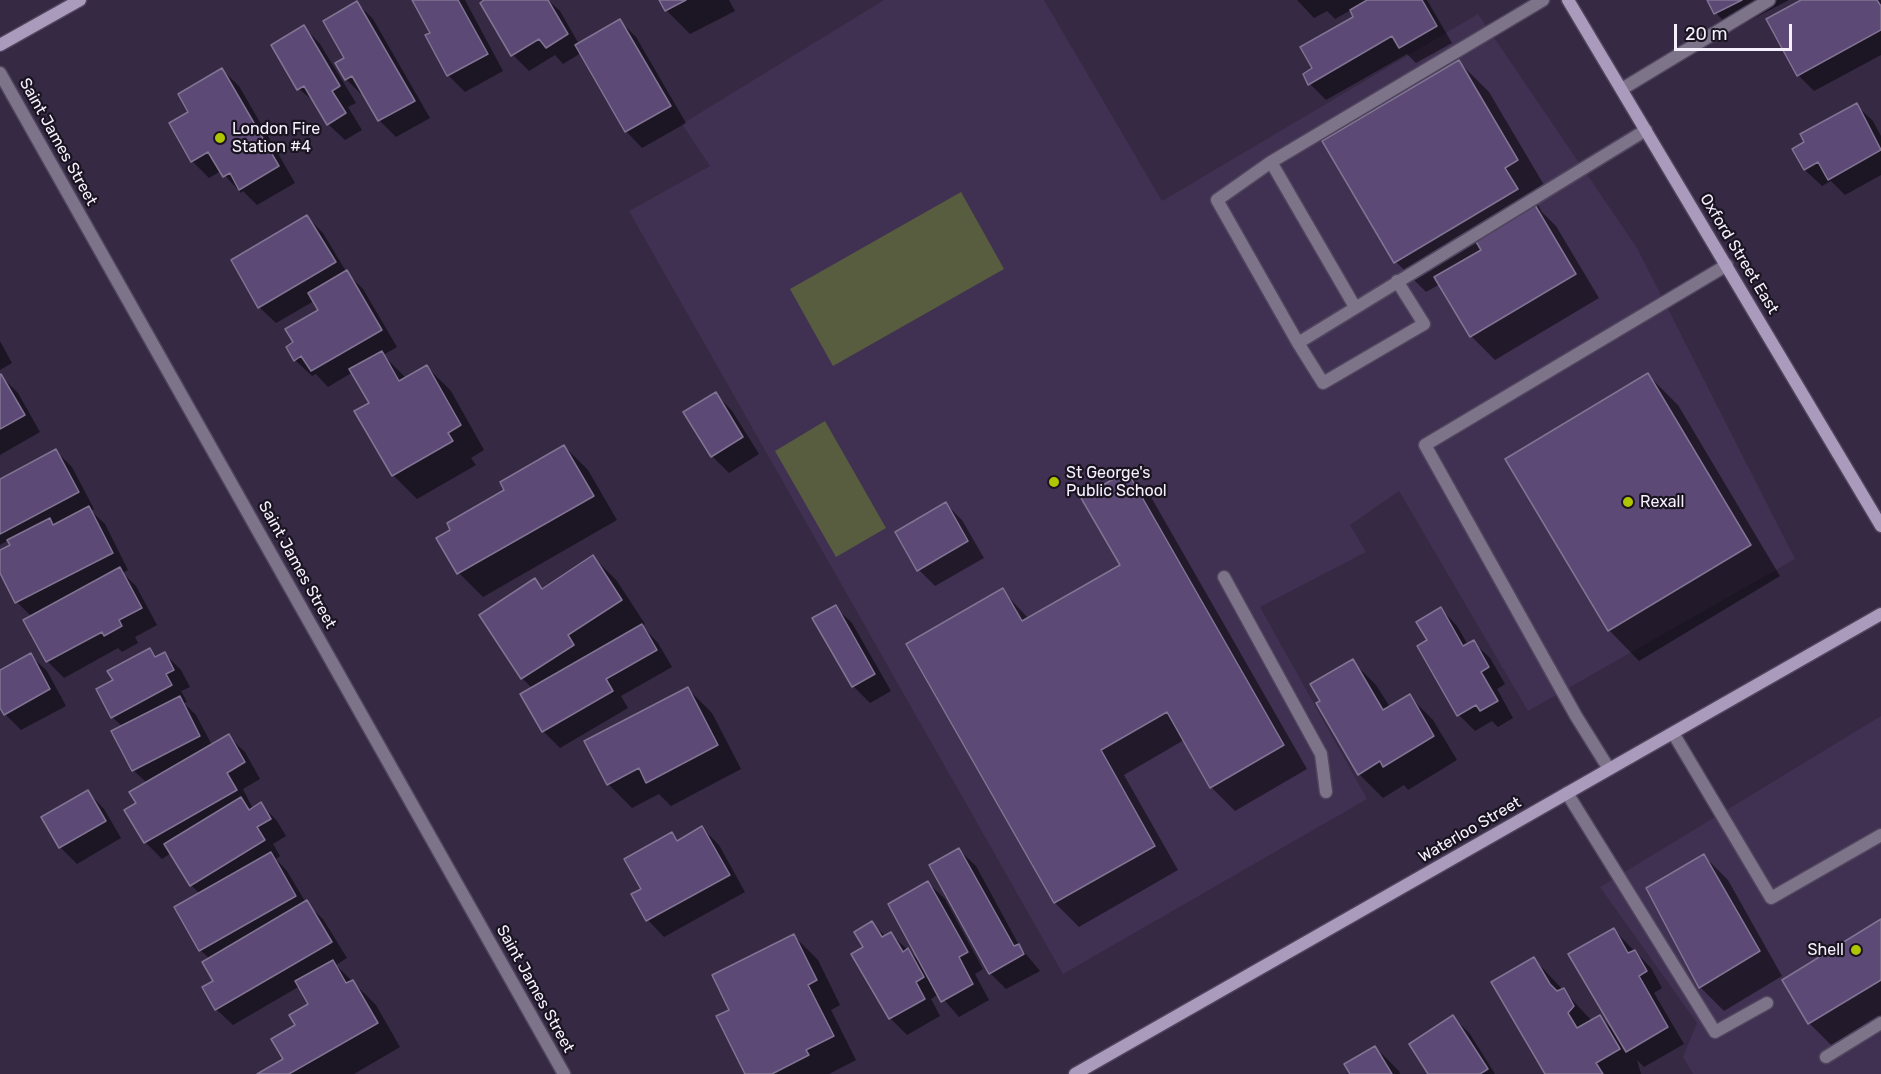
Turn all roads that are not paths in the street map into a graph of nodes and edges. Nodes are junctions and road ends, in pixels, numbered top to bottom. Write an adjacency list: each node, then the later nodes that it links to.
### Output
1 (80, 0): 5 (street)
2 (1543, 0): 9 (street)
3 (1568, 0): 7 (street, Oxford Street East)
4 (1769, 0): 7 (street)
5 (0, 45)
6 (0, 73): 25 (street, Saint James Street)
7 (1622, 89): 8 (street, Oxford Street East)
8 (1646, 130): 10 (street, Oxford Street East); 11 (street)
9 (1271, 162): 12 (street); 13 (street)
10 (1727, 265): 14 (street, Oxford Street East); 18 (street)
11 (1397, 281): 12 (street); 13 (street)
12 (1355, 307): 13 (street)
13 (1298, 343)
14 (1881, 526)
15 (1224, 577): 19 (street)
16 (1881, 614): 17 (street, Waterloo Street)
17 (1673, 733): 18 (street, Waterloo Street); 21 (street)
18 (1609, 769): 20 (street, Waterloo Street)
19 (1326, 792)
20 (1567, 793): 22 (street); 26 (street, Waterloo Street)
21 (1881, 835)
22 (1767, 1003)
23 (1881, 1023): 24 (street)
24 (1826, 1057)
25 (564, 1074)
26 (1075, 1074)

